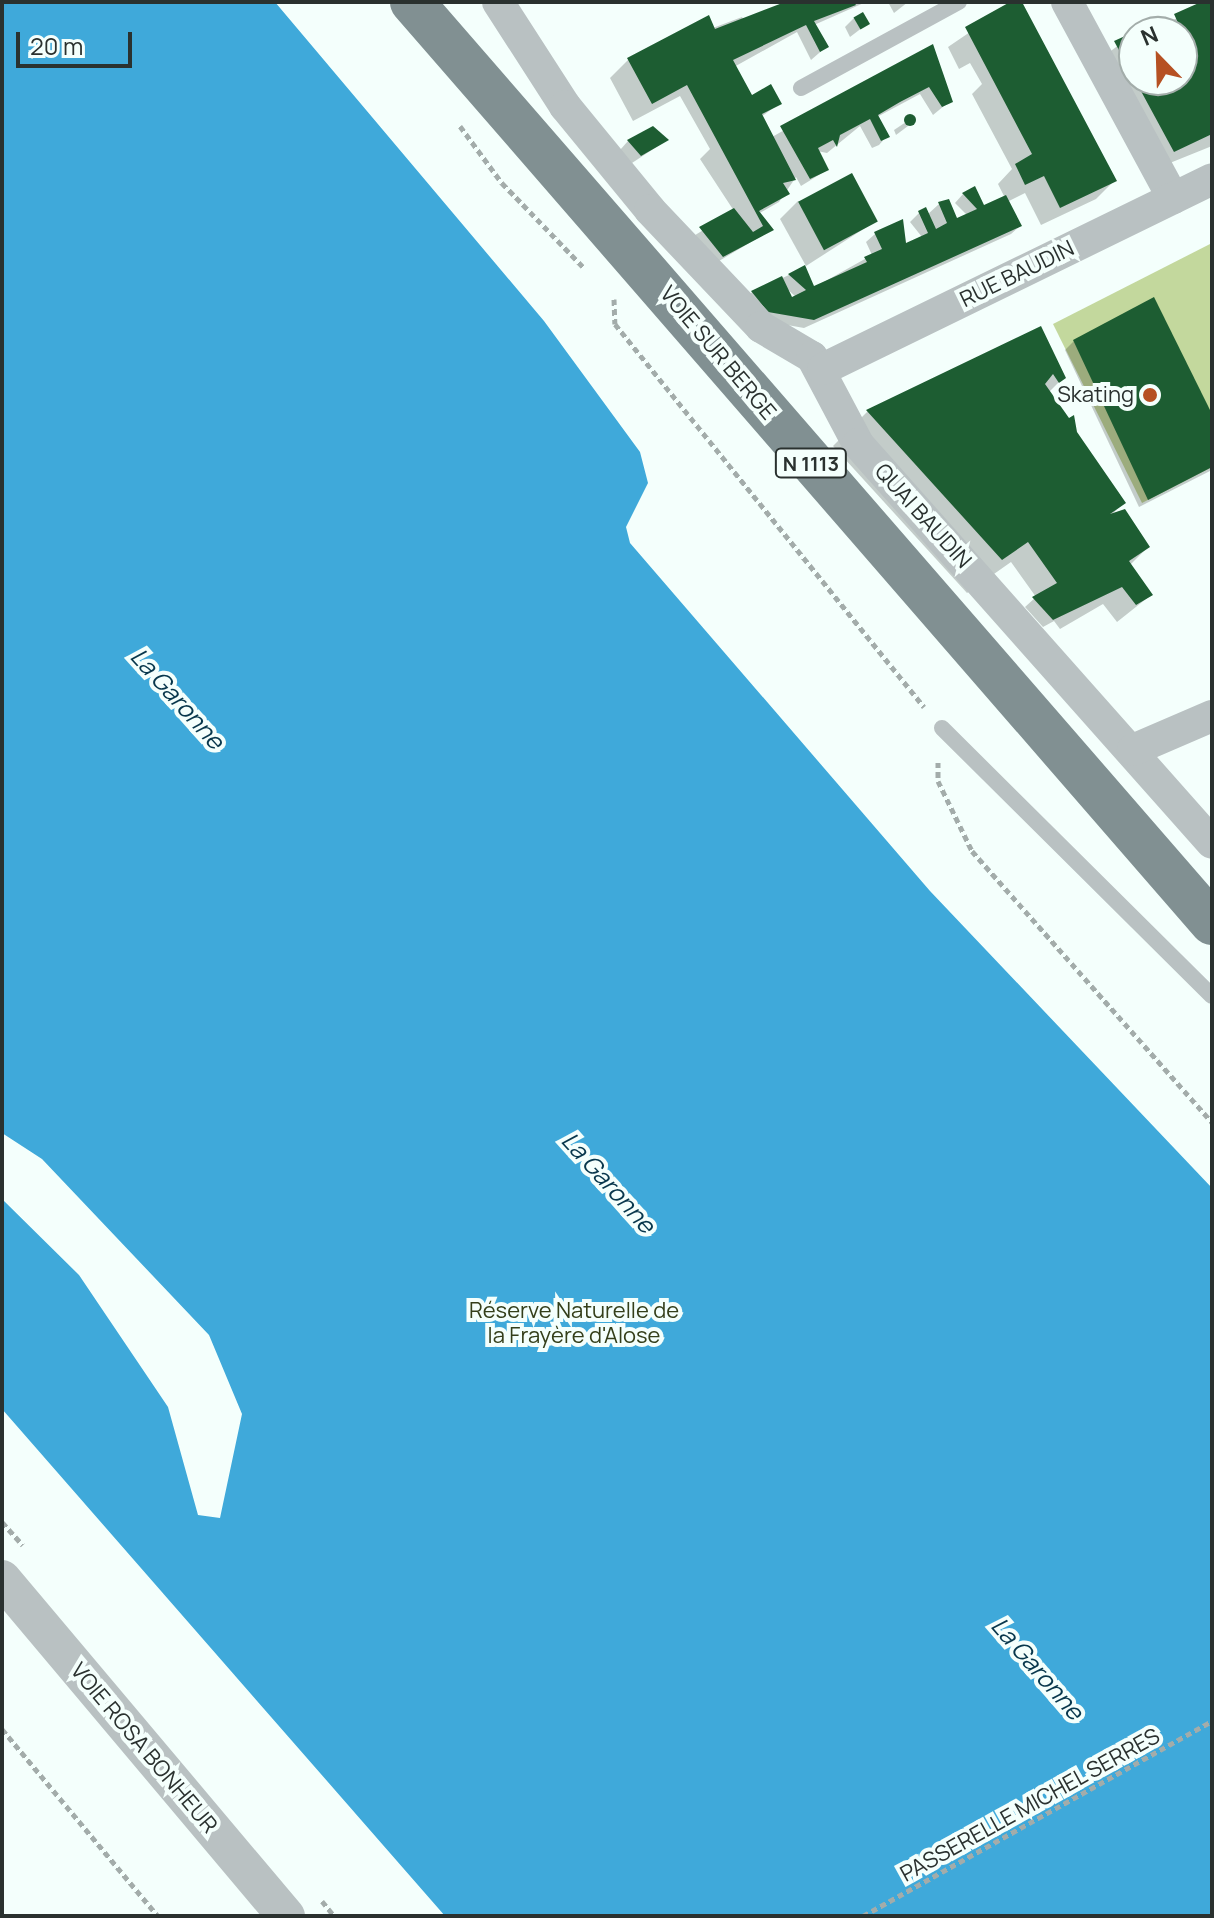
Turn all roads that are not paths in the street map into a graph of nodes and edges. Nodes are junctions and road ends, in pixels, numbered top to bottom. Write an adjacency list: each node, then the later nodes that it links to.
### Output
1 (412, 2): 13 (main road, VOIE SUR BERGE / N 1113)
2 (498, 2): 8 (street)
3 (959, 2): 5 (lane)
4 (1067, 2): 7 (street)
5 (801, 88)
6 (1212, 179): 7 (street, RUE BAUDIN)
7 (1173, 198): 8 (street, RUE BAUDIN)
8 (823, 369): 11 (street, QUAI BAUDIN)
9 (1212, 716): 11 (street)
10 (942, 728): 14 (lane)
11 (1133, 750): 12 (street, QUAI BAUDIN)
12 (1212, 843)
13 (1212, 923)
14 (1212, 996)
15 (2, 1579): 16 (street, VOIE ROSA BONHEUR)
16 (286, 1916)

